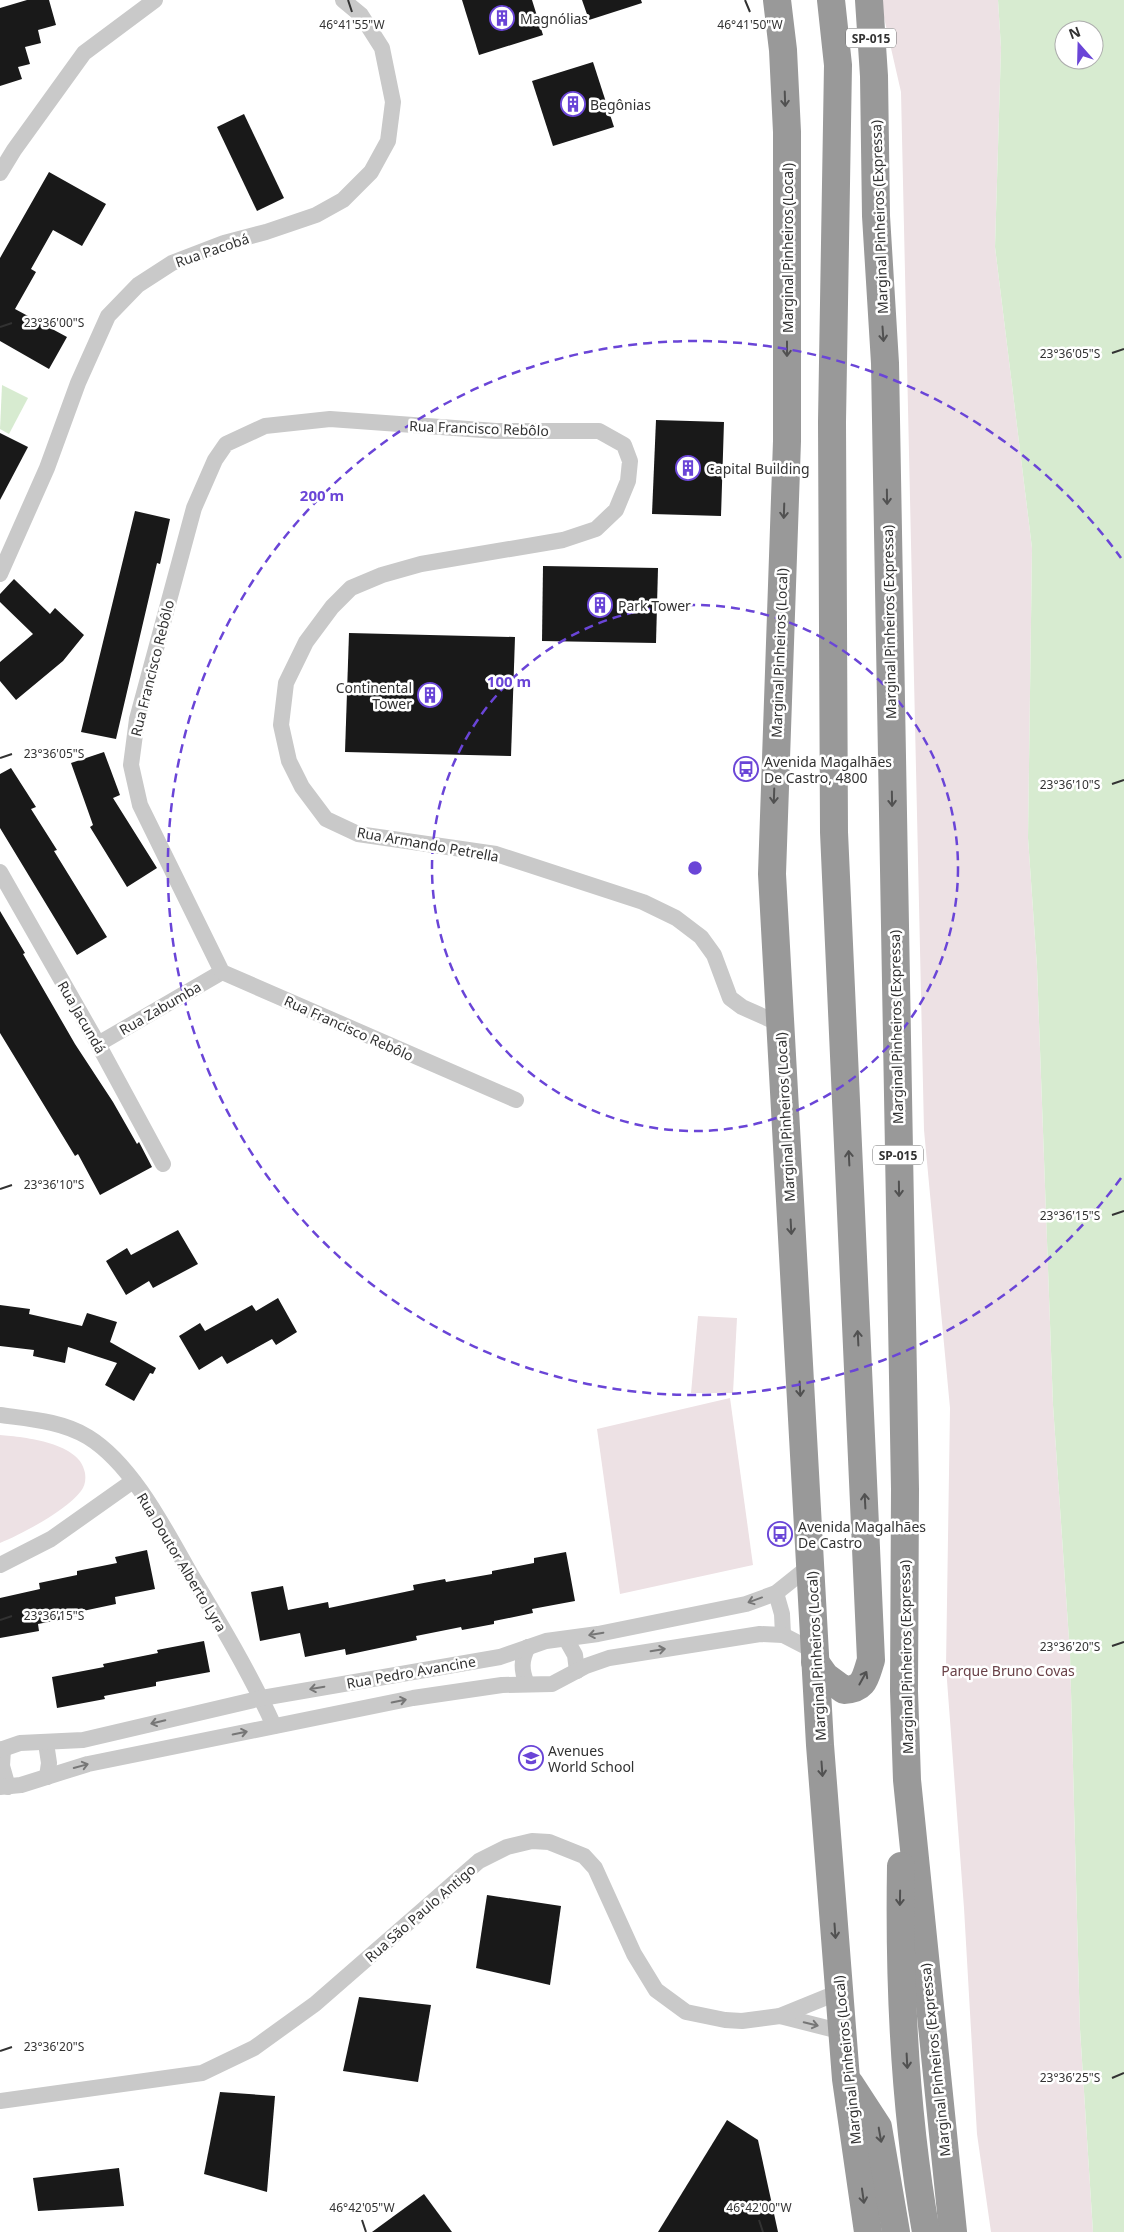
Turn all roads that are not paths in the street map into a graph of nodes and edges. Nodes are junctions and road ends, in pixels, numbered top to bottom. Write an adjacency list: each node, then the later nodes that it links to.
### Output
1 (156, 0): 6 (street)
2 (343, 0): 8 (street, Rua Pacobá)
3 (777, 0): 11 (highway, Marginal Pinheiros (Local), one-way to 11)
4 (831, 0): 23 (highway, one-way to 4)
5 (869, 0): 31 (highway, Marginal Pinheiros (Expressa) / SP-015, one-way to 31)
6 (0, 173)
7 (571, 431): 10 (street, Rua Francisco Rebôlo); 11 (street, Rua Armando Petrella)
8 (0, 574)
9 (0, 872): 12 (street, Rua Jacundá)
10 (222, 972): 12 (street, Rua Zabumba); 13 (street, Rua Francisco Rebôlo)
11 (780, 1024): 18 (highway, Marginal Pinheiros (Local), one-way to 18)
12 (98, 1044): 14 (street, Rua Jacundá)
13 (516, 1100)
14 (163, 1164)
15 (0, 1415): 16 (street, Rua Doutor Alberto Lyra)
16 (133, 1482): 17 (street); 26 (street, Rua Doutor Alberto Lyra)
17 (0, 1564)
18 (811, 1566): 19 (street, Rua Pedro Avancine); 23 (highway, Marginal Pinheiros (Local))
19 (776, 1593): 20 (street); 21 (street, Rua Pedro Avancine, one-way to 21)
20 (783, 1635): 23 (street, Rua Pedro Avancine); 24 (street, Rua Pedro Avancine, one-way to 20)
21 (566, 1639): 22 (street, Rua Pedro Avancine); 24 (street)
22 (528, 1647): 25 (street); 26 (street, Rua Pedro Avancine, one-way to 26)
23 (815, 1656): 33 (highway, Marginal Pinheiros (Local), one-way to 33)
24 (577, 1671): 25 (street, Rua Pedro Avancine)
25 (527, 1684): 27 (street, Rua Pedro Avancine, one-way to 25)
26 (262, 1698): 27 (street, Rua Doutor Alberto Lyra); 28 (street, Rua Pedro Avancine, one-way to 28)
27 (274, 1726): 30 (street, Rua Pedro Avancine, one-way to 27)
28 (46, 1743): 29 (street, Rua Pedro Avancine); 30 (street)
29 (1, 1750): 32 (street)
30 (47, 1777): 32 (street, Rua Pedro Avancine)
31 (907, 1780): 40 (highway, one-way to 40); 41 (highway, Marginal Pinheiros (Expressa) / SP-015)
32 (4, 1787)
33 (840, 1992): 34 (street); 35 (highway, Marginal Pinheiros (Local))
34 (780, 2016): 35 (street, one-way to 35); 37 (street, Rua São Paulo Antigo)
35 (843, 2032): 36 (highway, Marginal Pinheiros (Local))
36 (846, 2079): 38 (highway, Marginal Pinheiros (Local), one-way to 38); 39 (highway, one-way to 39)
37 (0, 2101)
38 (868, 2232)
39 (896, 2232)
40 (926, 2232)
41 (953, 2232)

